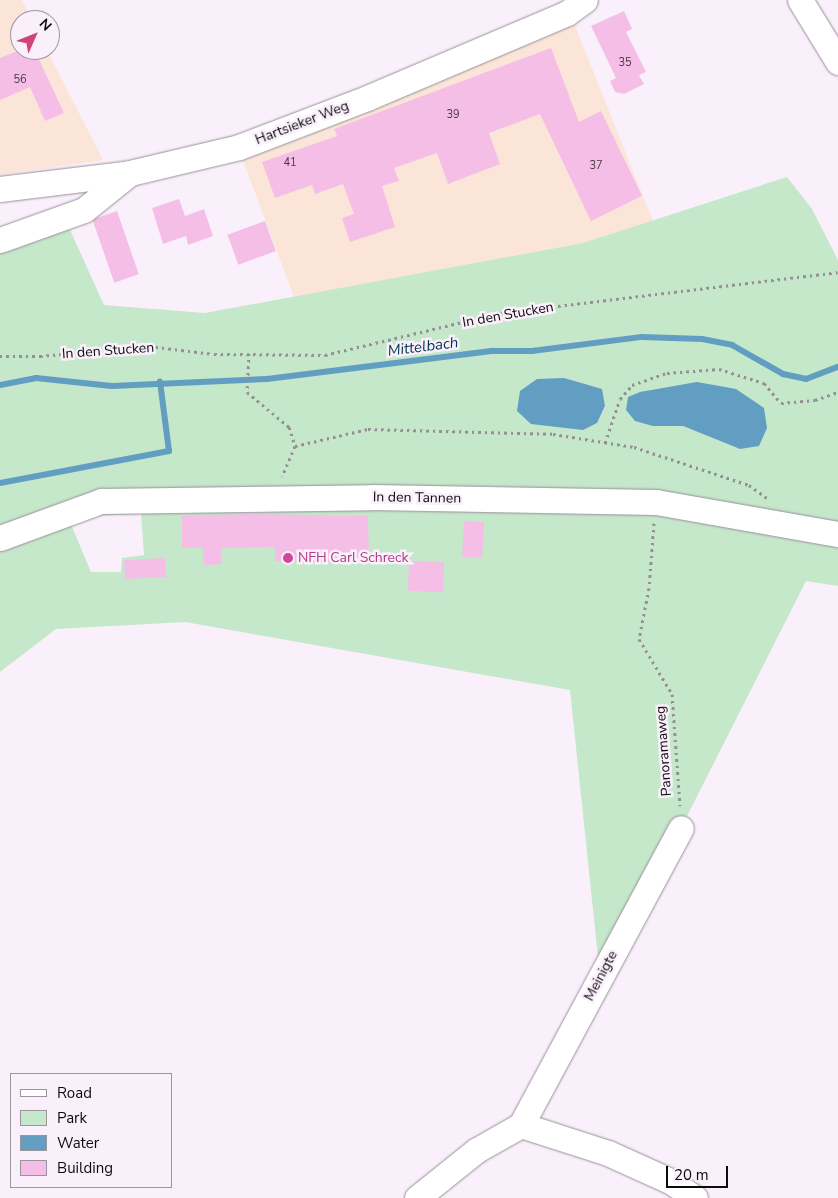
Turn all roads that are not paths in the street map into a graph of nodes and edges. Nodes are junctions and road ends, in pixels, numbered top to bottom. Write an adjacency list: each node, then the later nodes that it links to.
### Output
1 (585, 0): 4 (street, Hartsieker Weg)
2 (800, 0): 3 (street)
3 (838, 62)
4 (130, 173): 5 (street, Hartsieker Weg); 6 (street)
5 (0, 189)
6 (0, 240)
7 (838, 534): 8 (street, In den Tannen)
8 (0, 538)
9 (681, 828): 10 (street, Meinigte)
10 (522, 1125): 11 (street); 12 (street)
11 (417, 1198)
12 (695, 1198)

